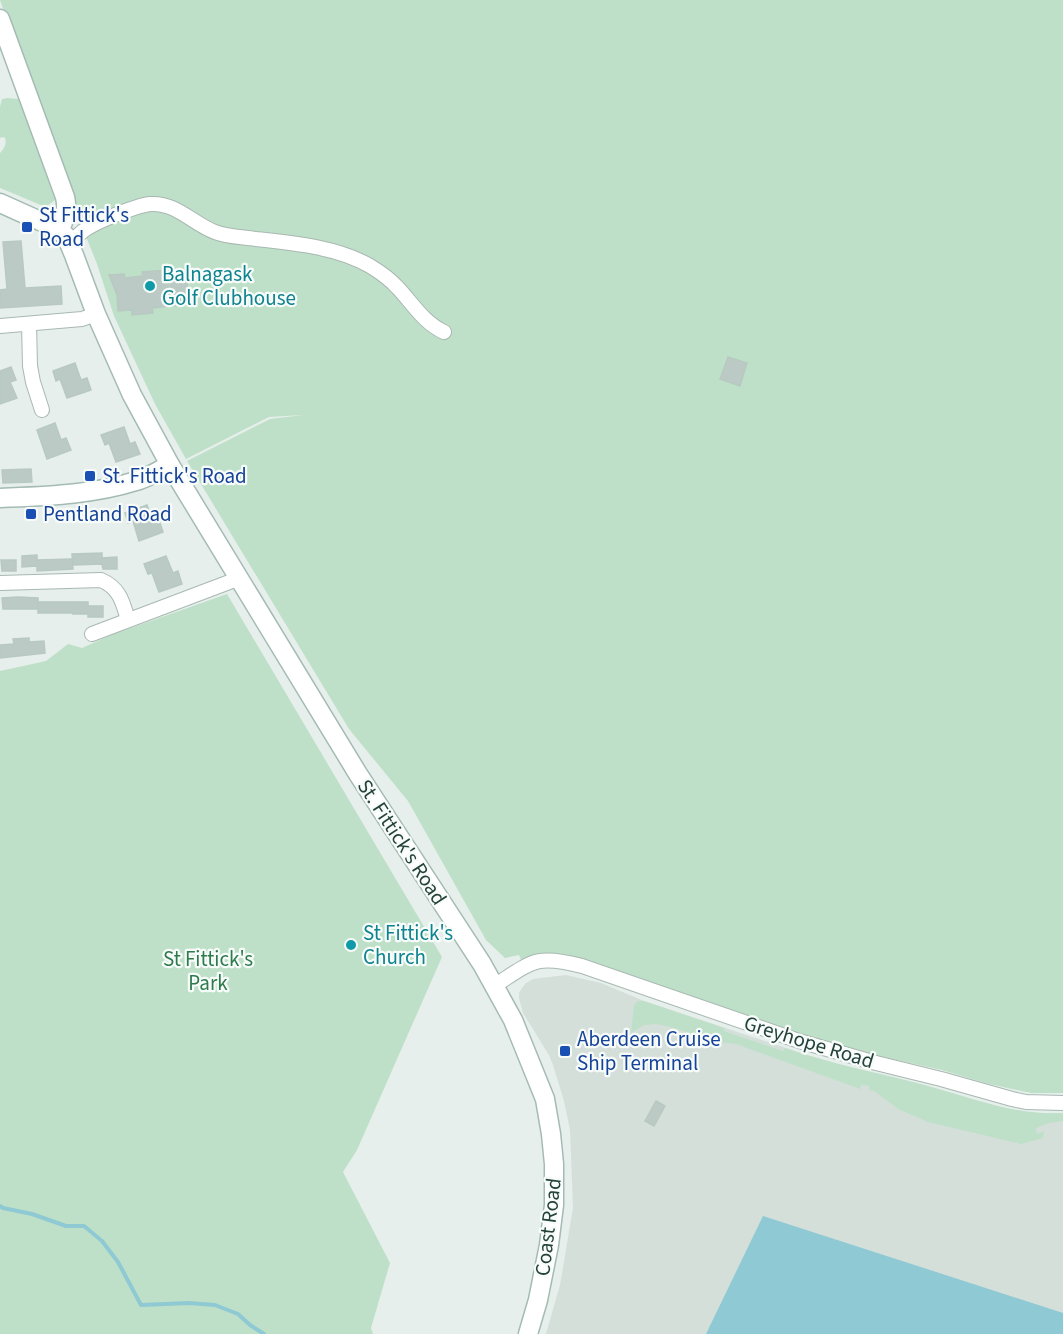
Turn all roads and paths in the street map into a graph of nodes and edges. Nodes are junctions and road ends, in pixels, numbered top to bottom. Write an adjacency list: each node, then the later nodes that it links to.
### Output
1 (0, 19): 3 (street)
2 (0, 203): 3 (street)
3 (64, 237): 4 (street, St. Fittick's Road); 7 (street)
4 (96, 314): 5 (street); 9 (street, St. Fittick's Road)
5 (29, 324): 6 (street); 8 (street)
6 (0, 326)
7 (444, 332)
8 (42, 410)
9 (170, 465): 10 (street); 11 (street, St. Fittick's Road)
10 (0, 498)
11 (240, 578): 13 (street); 15 (street, St. Fittick's Road)
12 (0, 583): 13 (street)
13 (128, 620): 14 (street)
14 (92, 634)
15 (494, 986): 16 (street, Greyhope Road); 17 (street, Coast Road)
16 (1063, 1103)
17 (528, 1334)

